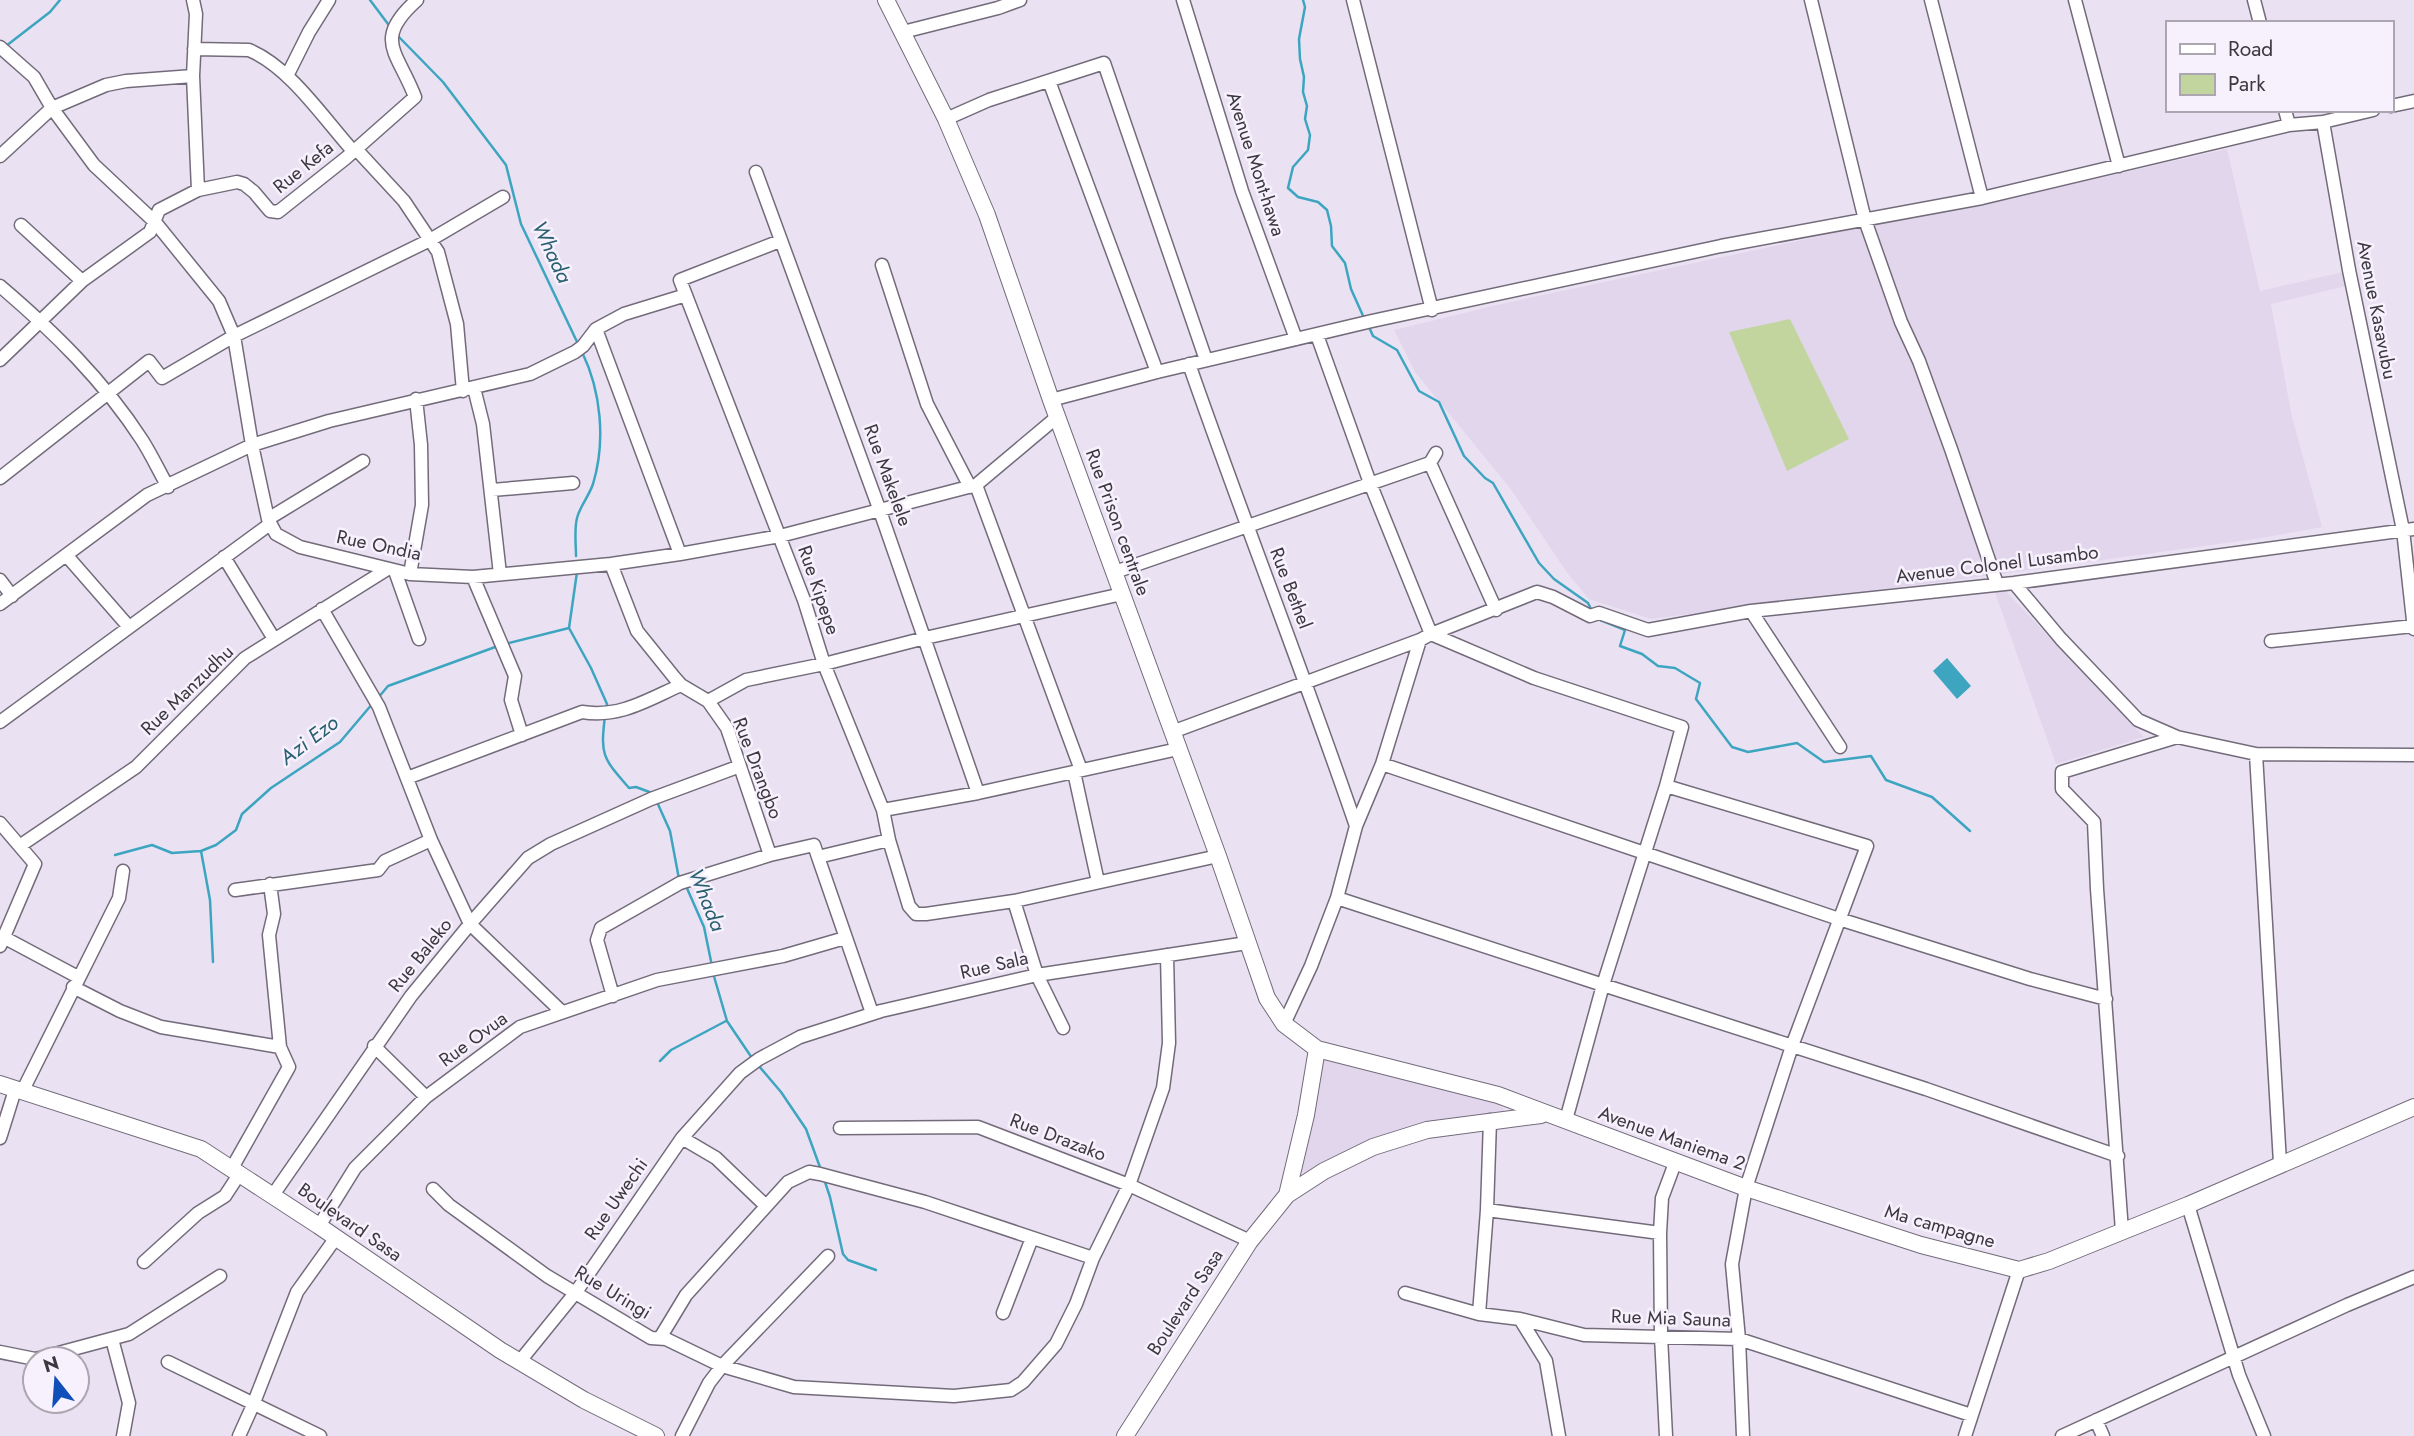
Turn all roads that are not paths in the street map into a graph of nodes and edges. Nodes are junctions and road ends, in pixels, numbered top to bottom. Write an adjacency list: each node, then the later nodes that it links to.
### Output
1 (193, 0): 15 (street)
2 (329, 0): 17 (street)
3 (417, 0): 27 (street, Rue Kefa)
4 (886, 0): 13 (street, Rue Prison centrale)
5 (1020, 0): 13 (street)
6 (1183, 0): 48 (street, Avenue Mont-hawa)
7 (1353, 0): 43 (street)
8 (1811, 0): 34 (street)
9 (1931, 0): 33 (street)
10 (2075, 0): 29 (street)
11 (2254, 0): 12 (street)
12 (2259, 21)
13 (903, 32): 24 (street, Rue Prison centrale)
14 (3, 49): 21 (street)
15 (194, 50): 16 (street); 17 (street)
16 (193, 76): 21 (street); 31 (street)
17 (287, 76): 27 (street)
18 (1049, 81): 24 (street); 50 (street); 52 (street)
19 (2414, 100): 20 (street)
20 (2393, 105)
21 (52, 107): 28 (street); 35 (street)
22 (2286, 112): 26 (street)
23 (2365, 112): 25 (street)
24 (946, 119): 56 (street, Rue Prison centrale)
25 (2323, 122): 26 (street); 69 (street, Avenue Kasavubu)
26 (2290, 125): 29 (street)
27 (354, 150): 31 (street, Rue Kefa); 37 (street)
28 (0, 156)
29 (2119, 166): 33 (street)
30 (756, 172): 38 (street, Rue Makelele)
31 (198, 190): 35 (street, Rue Kefa)
32 (503, 197): 37 (street)
33 (1982, 198): 34 (street)
34 (1865, 220): 43 (street); 82 (street)
35 (155, 222): 40 (street, Rue Kefa); 47 (street)
36 (21, 225): 40 (street)
37 (430, 240): 47 (street); 53 (street)
38 (780, 241): 42 (street, Rue Kipepe); 66 (street, Rue Makelele)
39 (882, 265): 64 (street)
40 (82, 281): 44 (street, Rue Kefa)
41 (0, 286): 44 (street)
42 (686, 295): 45 (street); 70 (street, Rue Kipepe)
43 (1432, 310): 46 (street)
44 (39, 320): 49 (street, Rue Kefa); 54 (street)
45 (596, 329): 53 (street); 71 (street)
46 (1317, 335): 48 (street); 62 (street)
47 (234, 336): 54 (street); 58 (street)
48 (1296, 339): 50 (street)
49 (0, 360)
50 (1206, 360): 51 (street)
51 (1189, 364): 52 (street); 68 (street, Rue Bethel)
52 (1157, 372): 56 (street)
53 (468, 389): 55 (street); 65 (street)
54 (107, 392): 60 (street); 63 (street)
55 (416, 399): 58 (street); 77 (street)
56 (1051, 400): 57 (street, Rue Prison centrale)
57 (1057, 417): 64 (street); 76 (street, Rue Prison centrale)
58 (252, 445): 63 (street); 67 (street)
59 (363, 461): 67 (street)
60 (0, 478)
61 (573, 483): 65 (street)
62 (1370, 483): 68 (street); 87 (street); 92 (street)
63 (168, 486): 72 (street)
64 (973, 486): 66 (street, Rue Ondia); 89 (street)
65 (492, 490): 78 (street)
66 (880, 511): 70 (street, Rue Ondia); 93 (street, Rue Makelele)
67 (269, 521): 73 (street); 75 (street, Rue Ondia)
68 (1246, 528): 76 (street); 98 (street, Rue Bethel)
69 (2409, 529): 81 (street, Avenue Colonel Lusambo); 91 (street, Avenue Kasavubu)
70 (780, 536): 71 (street, Rue Ondia); 97 (street, Rue Kipepe)
71 (680, 554): 74 (street, Rue Ondia)
72 (67, 556): 84 (street); 90 (street)
73 (224, 557): 90 (street); 94 (street)
74 (611, 564): 78 (street, Rue Ondia); 99 (street, Rue Drangbo)
75 (391, 570): 77 (street, Rue Ondia); 86 (street, Rue Manzudhu); 95 (street)
76 (1115, 572): 83 (street, Rue Prison centrale)
77 (410, 574): 79 (street, Rue Ondia)
78 (500, 574): 79 (street, Rue Ondia)
79 (473, 577): 103 (street)
80 (0, 580): 84 (street)
81 (2014, 583): 82 (street, Avenue Colonel Lusambo); 104 (street)
82 (1997, 584): 88 (street, Avenue Colonel Lusambo)
83 (1122, 594): 89 (street); 102 (street, Rue Prison centrale)
84 (12, 596): 85 (street)
85 (0, 604)
86 (322, 609): 94 (street, Rue Manzudhu); 112 (street)
87 (1496, 610): 88 (street, Avenue Colonel Lusambo); 92 (street, Avenue Colonel Lusambo)
88 (1751, 611): 105 (street)
89 (1026, 615): 93 (street); 111 (street)
90 (129, 627): 101 (street)
91 (2414, 627): 96 (street)
92 (1426, 637): 98 (street, Avenue Colonel Lusambo); 109 (street); 113 (street)
93 (925, 638): 97 (street); 114 (street, Rue Makelele)
94 (274, 639): 120 (street, Rue Manzudhu)
95 (419, 639)
96 (2271, 641)
97 (824, 664): 100 (street); 115 (street, Rue Kipepe)
98 (1307, 684): 102 (street, Avenue Colonel Lusambo); 117 (street, Rue Bethel)
99 (681, 685): 100 (street, Rue Drangbo); 103 (street)
100 (708, 701): 110 (street, Rue Drangbo)
101 (0, 722)
102 (1172, 732): 106 (street, Rue Prison centrale)
103 (522, 734): 112 (street)
104 (2177, 737): 107 (street); 141 (street)
105 (1840, 747)
106 (1178, 749): 111 (street); 124 (street, Rue Prison centrale)
107 (2256, 754): 108 (street); 162 (street)
108 (2414, 755)
109 (1382, 764): 117 (street); 121 (street)
110 (740, 766): 122 (street, Rue Drangbo); 132 (street, Rue Baleko)
111 (1078, 771): 114 (street); 126 (street)
112 (407, 778): 118 (street)
113 (1666, 786): 121 (street); 131 (street, Avenue Maniema 2)
114 (978, 793): 115 (street)
115 (883, 810): 119 (street, Rue Kipepe)
116 (0, 822): 120 (street)
117 (1356, 826): 129 (street)
118 (431, 840): 127 (street); 132 (street)
119 (889, 840): 123 (street); 130 (street, Rue Kipepe)
120 (20, 845): 134 (street)
121 (1646, 853): 131 (street); 139 (street)
122 (770, 855): 123 (street); 140 (street)
123 (818, 856): 133 (street)
124 (1218, 856): 126 (street); 135 (street, Rue Prison centrale)
125 (123, 871): 138 (street)
126 (1098, 882): 130 (street)
127 (270, 884): 128 (street); 148 (street)
128 (234, 890)
129 (1337, 898): 139 (street); 144 (street)
130 (1014, 901): 137 (street)
131 (1839, 919): 141 (street); 147 (street, Avenue Maniema 2)
132 (470, 924): 142 (street); 146 (street, Rue Baleko)
133 (845, 938): 140 (street, Rue Ovua); 143 (street)
134 (2, 942): 138 (street)
135 (1247, 943): 136 (street, Rue Sala); 144 (street, Rue Prison centrale)
136 (1167, 956): 137 (street, Rue Sala); 164 (street, Rue Uringi)
137 (1037, 975): 143 (street, Rue Sala); 145 (street)
138 (76, 982): 148 (street); 151 (street)
139 (1603, 985): 147 (street); 156 (street)
140 (613, 996): 142 (street, Rue Ovua)
141 (2106, 999): 160 (street)
142 (562, 1012): 152 (street, Rue Ovua)
143 (872, 1013): 150 (street, Rue Sala)
144 (1284, 1024): 149 (street, Rue Prison centrale)
145 (1063, 1028)
146 (374, 1046): 152 (street); 167 (street, Rue Baleko)
147 (1793, 1046): 160 (street); 165 (street, Avenue Maniema 2)
148 (280, 1048): 163 (street)
149 (1317, 1049): 154 (street, Avenue Maniema 2); 168 (street, Boulevard Sasa)
150 (755, 1062): 158 (street, Rue Uwechi)
151 (12, 1089): 159 (street); 163 (street, Boulevard Sasa)
152 (426, 1097): 172 (street, Rue Ovua)
153 (2414, 1107): 162 (street)
154 (1545, 1115): 155 (street, Boulevard Sasa); 156 (street, Avenue Maniema 2)
155 (1490, 1120): 168 (street, Boulevard Sasa); 171 (street)
156 (1566, 1120): 161 (street, Avenue Maniema 2)
157 (840, 1128): 164 (street, Rue Drazako)
158 (682, 1138): 170 (street); 184 (street, Rue Uwechi)
159 (0, 1139)
160 (2118, 1156): 173 (street)
161 (1675, 1163): 165 (street, Avenue Maniema 2); 174 (street)
162 (2280, 1163): 169 (street)
163 (236, 1171): 167 (street, Boulevard Sasa); 180 (street)
164 (1129, 1185): 177 (street, Rue Drazako); 179 (street, Rue Uringi)
165 (1746, 1188): 181 (street, Ma campagne); 192 (street)
166 (433, 1189): 184 (street, Rue Uringi)
167 (273, 1195): 172 (street, Boulevard Sasa)
168 (1287, 1195): 177 (street, Boulevard Sasa)
169 (2188, 1205): 173 (street); 196 (street)
170 (766, 1206): 176 (street); 190 (street)
171 (1487, 1210): 174 (street); 187 (street)
172 (319, 1226): 175 (street, Boulevard Sasa)
173 (2122, 1231): 181 (street)
174 (1660, 1233): 189 (street)
175 (335, 1238): 197 (street, Boulevard Sasa); 200 (street)
176 (1032, 1238): 179 (street); 186 (street)
177 (1250, 1241): 208 (street, Boulevard Sasa)
178 (828, 1256): 199 (street)
179 (1093, 1258): 199 (street, Rue Uringi)
180 (144, 1262)
181 (2018, 1270): 201 (street)
182 (220, 1276): 191 (street)
183 (2414, 1277): 196 (street)
184 (576, 1292): 190 (street, Rue Uringi); 197 (street, Rue Uwechi)
185 (1405, 1293): 187 (street, Rue Mia Sauna)
186 (1003, 1313)
187 (1479, 1314): 188 (street, Rue Mia Sauna)
188 (1520, 1319): 189 (street, Rue Mia Sauna); 209 (street)
189 (1661, 1336): 192 (street, Rue Mia Sauna); 210 (street)
190 (660, 1338): 199 (street, Rue Uringi)
191 (112, 1339): 193 (street); 203 (street)
192 (1739, 1339): 201 (street, Rue Mia Sauna); 211 (street)
193 (89, 1345)
194 (0, 1352): 195 (street)
195 (21, 1356)
196 (2235, 1356): 202 (street); 215 (street)
197 (520, 1361): 206 (street, Boulevard Sasa)
198 (168, 1362): 200 (street)
199 (722, 1366): 207 (street)
200 (253, 1405): 204 (street); 205 (street)
201 (1971, 1415): 212 (street)
202 (2096, 1420): 213 (street); 214 (street)
203 (123, 1436)
204 (239, 1436)
205 (320, 1436)
206 (656, 1436)
207 (682, 1436)
208 (1125, 1436)
209 (1559, 1436)
210 (1666, 1436)
211 (1743, 1436)
212 (1965, 1436)
213 (2062, 1436)
214 (2103, 1436)
215 (2264, 1436)

